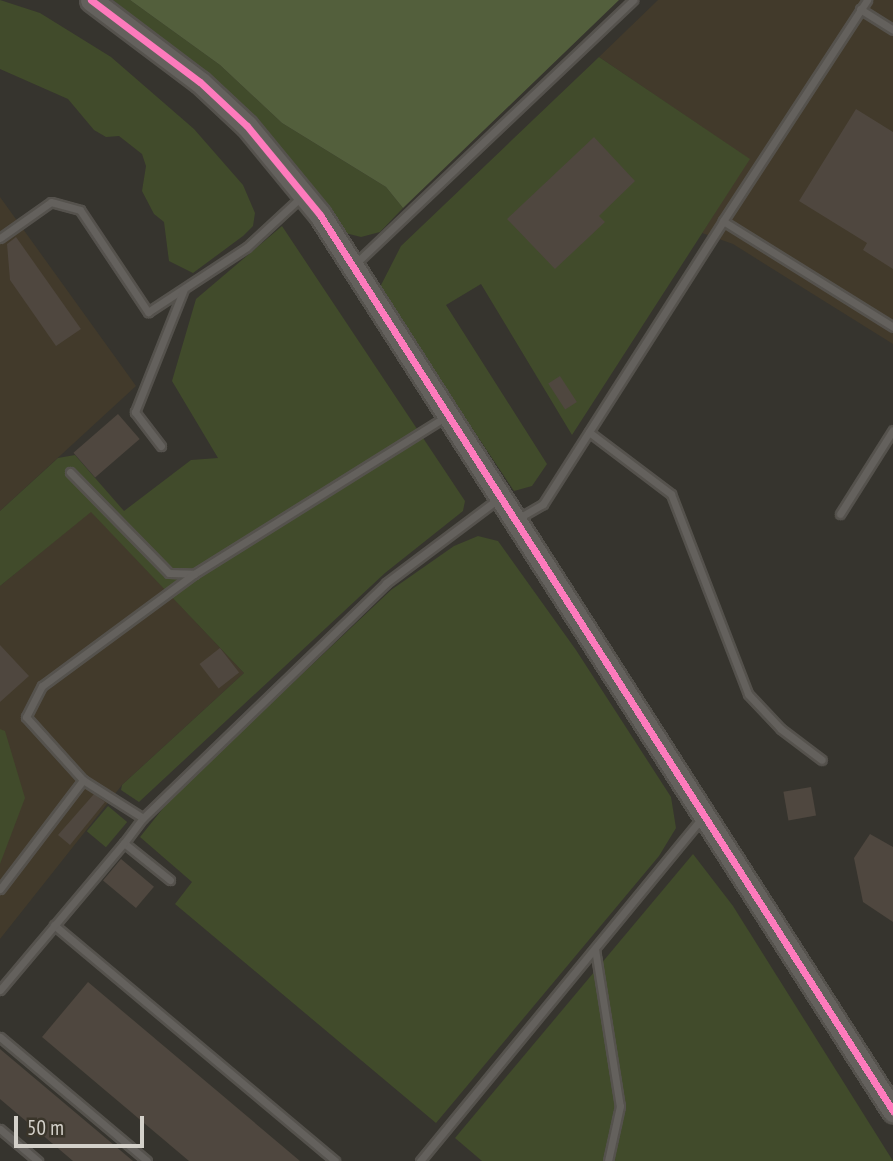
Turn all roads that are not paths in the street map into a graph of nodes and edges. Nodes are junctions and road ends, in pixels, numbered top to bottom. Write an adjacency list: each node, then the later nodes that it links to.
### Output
1 (91, 0): 6 (street)
2 (633, 0): 9 (lane)
3 (867, 0): 4 (lane)
4 (860, 9): 5 (lane); 7 (lane)
5 (893, 30)
6 (304, 194): 9 (street); 10 (lane)
7 (723, 221): 11 (lane); 14 (lane)
8 (0, 238): 10 (lane)
9 (353, 266): 12 (street)
10 (185, 288): 15 (lane)
11 (893, 327)
12 (449, 415): 17 (street); 20 (lane)
13 (893, 430): 18 (lane)
14 (589, 432): 19 (lane); 21 (lane)
15 (161, 446)
16 (70, 472): 20 (lane)
17 (502, 497): 19 (street); 24 (lane)
18 (840, 514)
19 (516, 520): 23 (street)
20 (194, 574): 22 (lane)
21 (822, 760)
22 (83, 780): 24 (lane); 27 (lane)
23 (704, 817): 29 (lane); 32 (street)
24 (144, 818): 25 (lane)
25 (124, 843): 26 (lane); 28 (lane)
26 (170, 880)
27 (0, 889)
28 (54, 925): 30 (lane); 36 (lane)
29 (594, 949): 37 (lane); 38 (lane)
30 (0, 990)
31 (0, 1037): 35 (lane)
32 (893, 1111)
33 (0, 1129): 34 (lane)
34 (38, 1161)
35 (147, 1161)
36 (335, 1161)
37 (420, 1161)
38 (608, 1161)

